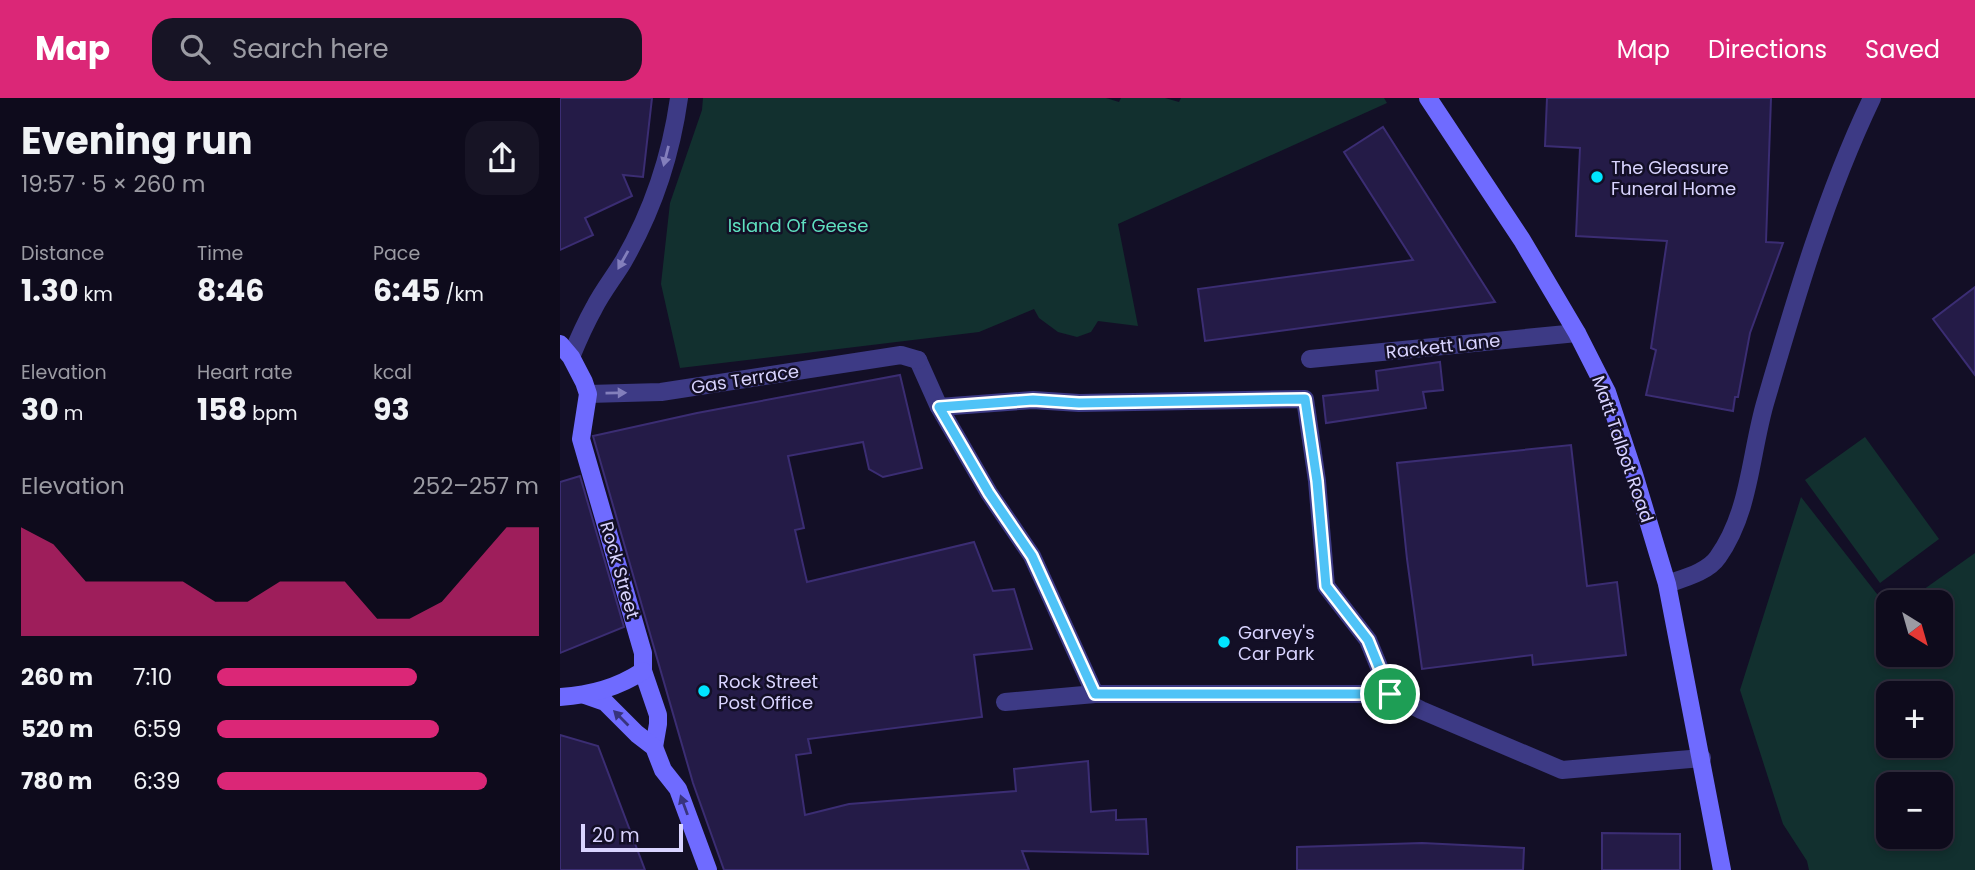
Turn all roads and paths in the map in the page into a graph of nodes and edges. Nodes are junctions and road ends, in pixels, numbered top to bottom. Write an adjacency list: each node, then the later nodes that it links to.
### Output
1 (679, 98): 5 (street, one-way to 5)
2 (1428, 98): 4 (main road, Matt Talbot Road)
3 (1872, 98): 9 (street)
4 (1577, 333): 6 (street, Rackett Lane); 9 (main road, Matt Talbot Road)
5 (565, 351): 7 (main road)
6 (1310, 359)
7 (589, 394): 8 (street, Gas Terrace, one-way to 8); 10 (main road, Rock Street)
8 (939, 407): 11 (street); 12 (street)
9 (1667, 584): 17 (main road, Matt Talbot Road)
10 (643, 671): 13 (main road); 16 (main road, Rock Street)
11 (1095, 694): 12 (street); 15 (street)
12 (1390, 694): 17 (street)
13 (585, 695): 14 (main road); 16 (main road, one-way to 13)
14 (560, 697)
15 (1005, 702)
16 (654, 747): 18 (main road, one-way to 16)
17 (1702, 758): 19 (main road, Matt Talbot Road)
18 (708, 870)
19 (1722, 870)

